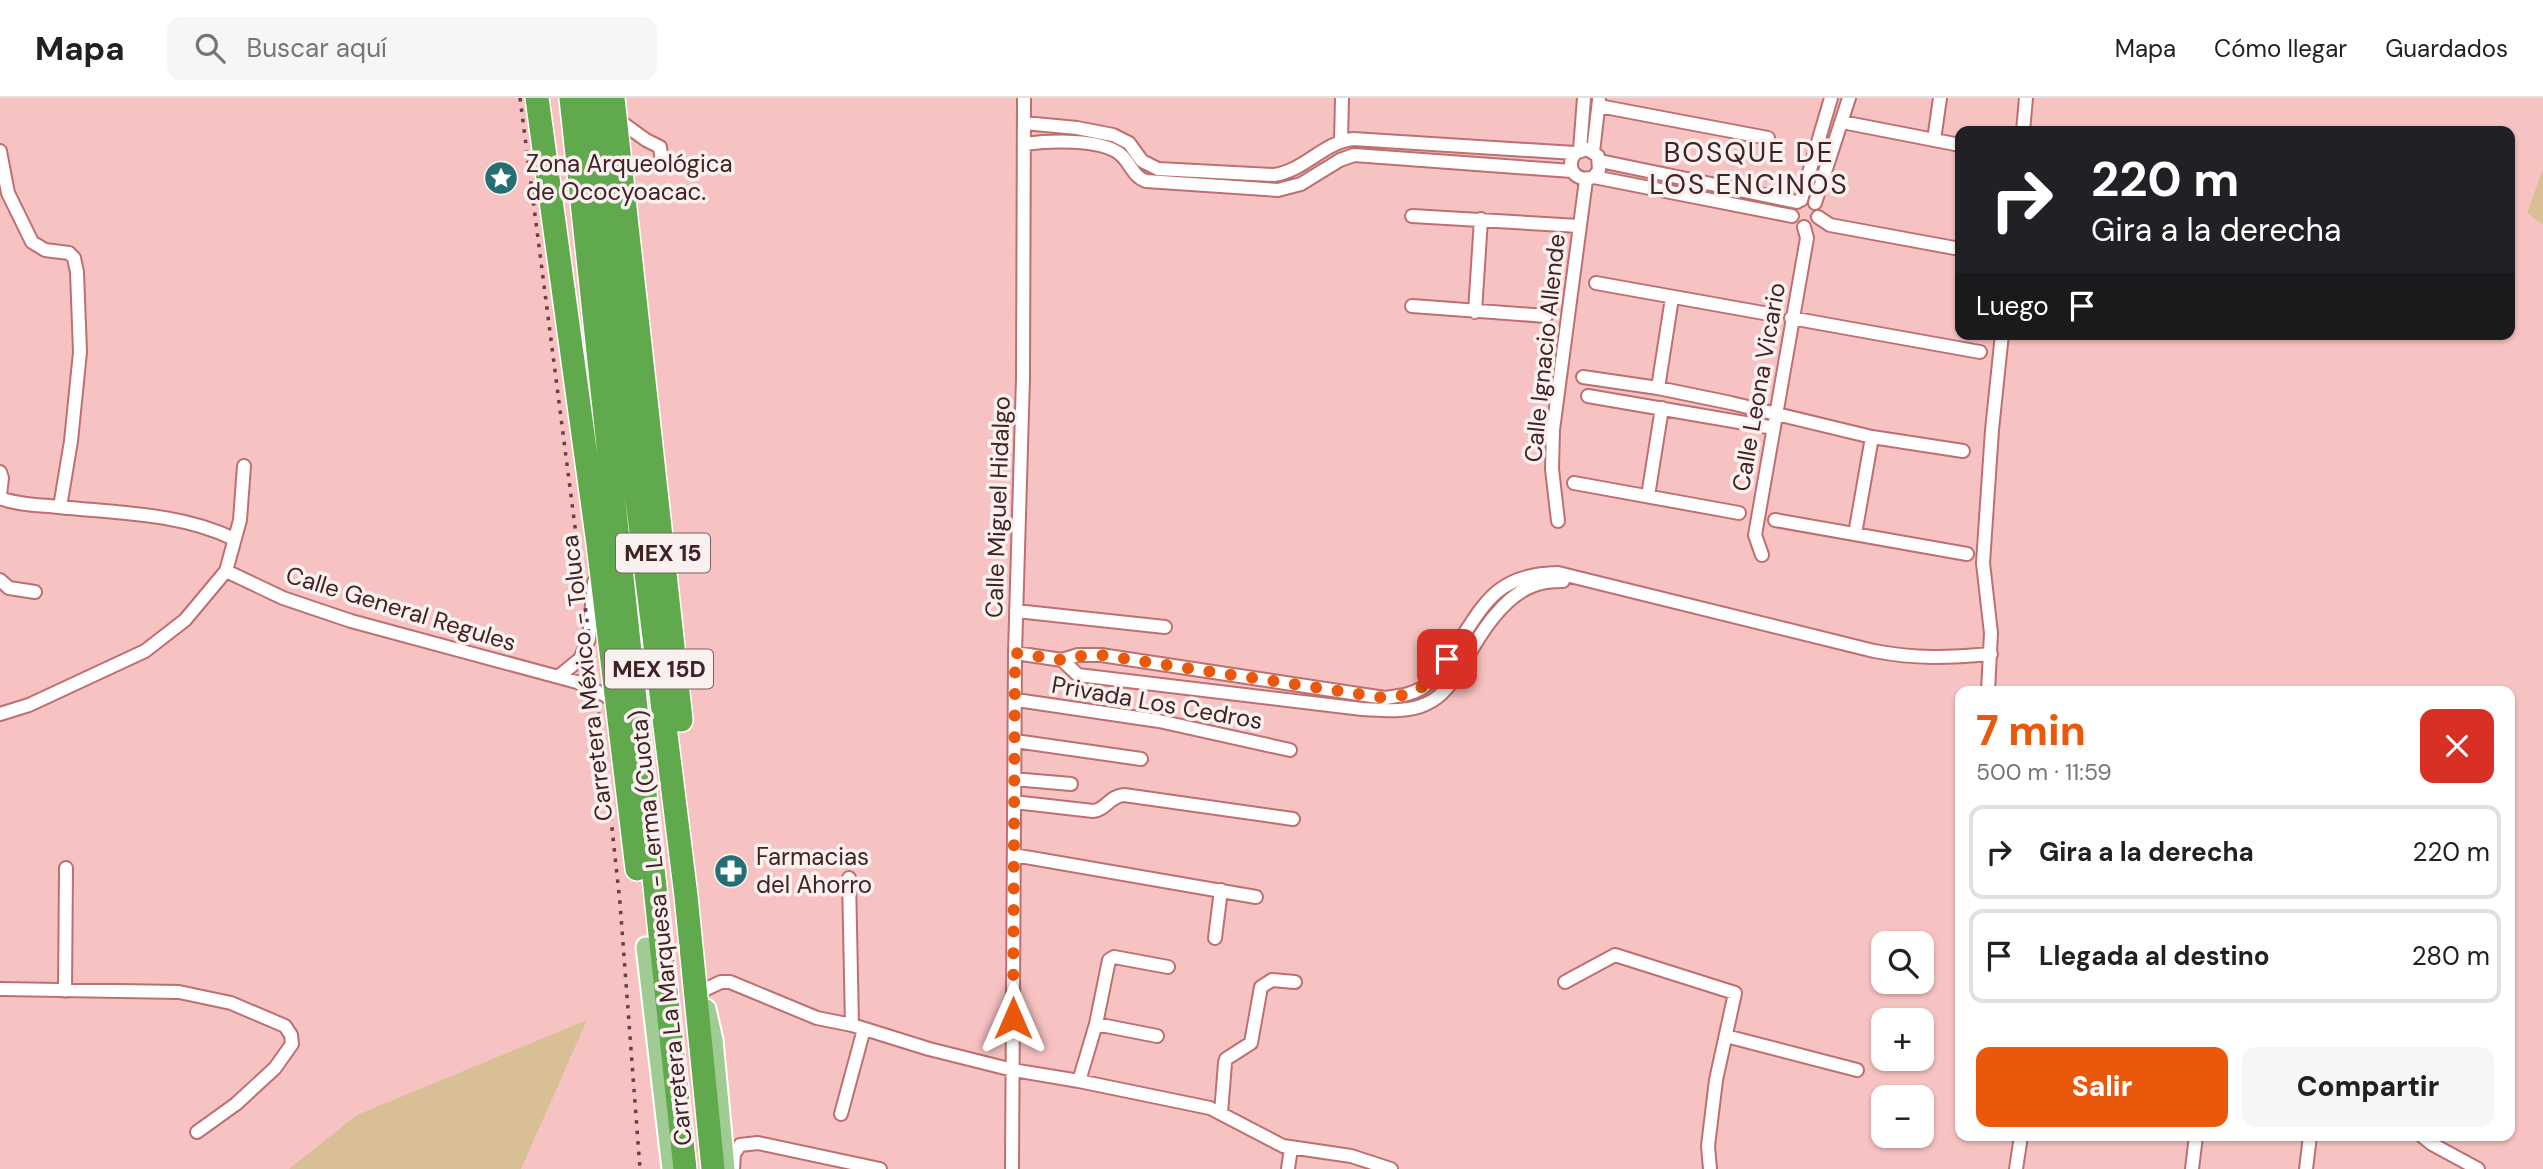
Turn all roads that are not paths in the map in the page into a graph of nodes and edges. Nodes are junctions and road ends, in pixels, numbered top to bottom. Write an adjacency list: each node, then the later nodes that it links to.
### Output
1 (537, 98): 70 (highway, Carretera México - Toluca / MEX 15)
2 (571, 98): 126 (highway, Carretera La Marquesa - Lerma (Cuota) / MEX 15D)
3 (593, 98): 127 (highway, Carretera La Marquesa - Lerma (Cuota) / MEX 15D)
4 (1024, 98): 15 (street, Calle Miguel Hidalgo)
5 (1342, 98): 22 (street)
6 (1570, 98): 7 (street)
7 (1584, 98): 27 (street)
8 (1831, 98): 11 (street); 33 (street)
9 (1940, 98): 20 (street)
10 (2026, 98): 17 (street)
11 (1848, 101): 14 (street)
12 (1599, 102): 19 (street); 27 (street)
13 (615, 108): 28 (street); 108 (highway, MEX 15)
14 (1842, 122): 20 (street); 34 (street)
15 (1024, 123): 16 (street); 23 (street, Calle Miguel Hidalgo)
16 (1049, 125): 18 (street); 21 (street)
17 (2023, 126)
18 (1094, 131): 25 (street); 29 (street)
19 (1768, 138)
20 (1934, 140): 24 (street)
21 (1048, 141): 23 (street); 25 (street)
22 (1341, 141): 27 (street); 29 (street)
23 (1024, 144): 77 (street, Calle Miguel Hidalgo)
24 (1955, 144)
25 (1091, 145): 31 (street)
26 (0, 151): 64 (street)
27 (1587, 154): 30 (street); 32 (street); 33 (street)
28 (662, 162)
29 (1308, 162): 31 (street)
30 (1572, 171): 31 (street); 32 (street)
31 (1316, 175)
32 (1590, 178): 36 (street); 39 (street, Calle Ignacio Allende)
33 (1799, 201): 34 (street); 36 (street)
34 (1815, 203): 37 (street)
35 (1412, 216): 38 (street)
36 (1792, 216): 40 (street)
37 (1818, 218): 40 (street); 41 (street)
38 (1481, 219): 39 (street); 45 (street)
39 (1579, 226): 67 (street, Calle Ignacio Allende)
40 (1804, 227): 48 (street, Calle Leona Vicario)
41 (1955, 248)
42 (1596, 283): 43 (street)
43 (1672, 298): 46 (street); 52 (street)
44 (1412, 306): 45 (street)
45 (1475, 312): 47 (street)
46 (1769, 314)
47 (1546, 316)
48 (1791, 318): 50 (street); 55 (street, Calle Leona Vicario)
49 (2001, 340): 80 (street)
50 (1980, 352)
51 (1583, 377): 52 (street)
52 (1658, 388): 55 (street)
53 (1588, 396): 54 (street)
54 (1662, 408): 56 (street); 62 (street)
55 (1777, 414): 56 (street, Calle Leona Vicario); 57 (street)
56 (1774, 428): 72 (street, Calle Leona Vicario)
57 (1872, 437): 58 (street); 68 (street)
58 (1964, 451)
59 (244, 466): 69 (street)
60 (0, 472): 63 (street)
61 (1574, 483): 62 (street)
62 (1648, 496): 65 (street)
63 (1, 501): 64 (street)
64 (60, 507): 69 (street)
65 (1739, 513)
66 (1775, 520): 68 (street)
67 (1558, 521)
68 (1855, 534): 71 (street)
69 (234, 539): 73 (street)
70 (598, 544): 83 (street); 87 (highway, Carretera México - Toluca / MEX 15)
71 (1967, 554)
72 (1762, 555)
73 (226, 571): 83 (street, Calle General Regules); 88 (street)
74 (1581, 579): 80 (street); 81 (street); 84 (street)
75 (0, 580): 76 (street)
76 (35, 592)
77 (1016, 611): 78 (street); 79 (street, Calle Miguel Hidalgo)
78 (1165, 627)
79 (1015, 653): 82 (street); 86 (street, Calle Miguel Hidalgo)
80 (1991, 654): 85 (street)
81 (1466, 658): 82 (street); 84 (street)
82 (1062, 660): 84 (street)
83 (558, 677): 87 (street, Calle General Regules)
84 (1434, 679)
85 (1989, 686)
86 (1016, 700): 89 (street, Calle Miguel Hidalgo); 90 (street, Privada Los Cedros)
87 (619, 707): 102 (highway, Carretera México - Toluca / MEX 15)
88 (0, 713)
89 (1015, 741): 91 (street); 92 (street, Calle Miguel Hidalgo)
90 (1290, 750)
91 (1141, 759)
92 (1014, 779): 93 (street); 94 (street, Calle Miguel Hidalgo)
93 (1071, 784)
94 (1014, 802): 95 (street); 96 (street, Calle Miguel Hidalgo)
95 (1293, 819)
96 (1014, 855): 99 (street); 114 (street, Calle Miguel Hidalgo)
97 (66, 867): 107 (street)
98 (849, 878): 110 (street)
99 (1221, 890): 100 (street); 101 (street)
100 (1256, 897)
101 (1215, 938)
102 (646, 947): 124 (main road); 125 (main road, Carretera México - Toluca / MEX 15)
103 (1168, 967): 109 (street)
104 (1295, 982): 116 (street)
105 (1565, 982): 112 (street)
106 (0, 989): 107 (street)
107 (65, 991): 118 (street)
108 (705, 999): 110 (street); 128 (main road)
109 (1096, 1024): 111 (street); 115 (street)
110 (858, 1027): 114 (street); 117 (street)
111 (1157, 1035)
112 (1726, 1036): 113 (street); 134 (street)
113 (1857, 1069)
114 (1013, 1070): 115 (street); 131 (street, Calle Miguel Hidalgo)
115 (1079, 1081): 116 (street)
116 (1221, 1113): 123 (street)
117 (841, 1114)
118 (197, 1132)
119 (2020, 1141): 135 (street)
120 (2195, 1141): 136 (street)
121 (2309, 1141): 137 (street)
122 (2428, 1141): 138 (street)
123 (1291, 1148): 132 (street); 133 (street)
124 (660, 1169)
125 (672, 1169)
126 (685, 1169)
127 (713, 1169)
128 (723, 1169)
129 (733, 1169): 130 (street)
130 (880, 1169)
131 (1012, 1169)
132 (1288, 1169)
133 (1391, 1169)
134 (1710, 1169)
135 (2016, 1169)
136 (2192, 1169)
137 (2306, 1169)
138 (2478, 1169)

